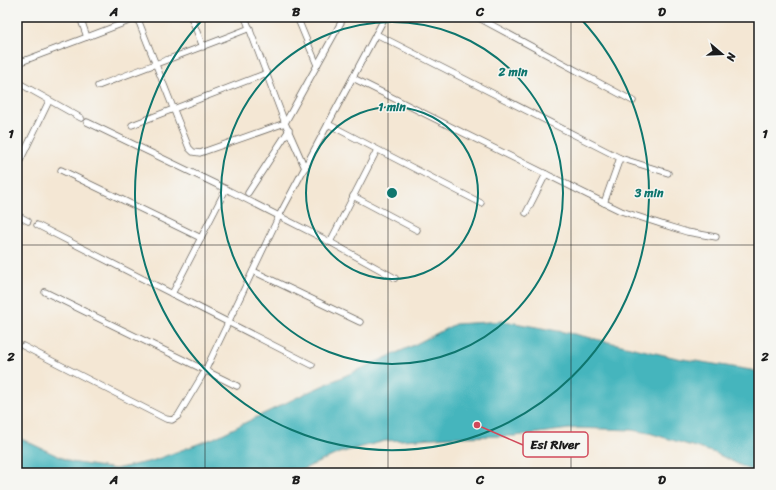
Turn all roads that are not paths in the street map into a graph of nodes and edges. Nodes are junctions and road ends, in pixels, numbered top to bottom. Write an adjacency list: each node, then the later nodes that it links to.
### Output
1 (80, 17): 11 (street)
2 (137, 17): 11 (street); 14 (street)
3 (191, 17): 12 (street)
4 (245, 17): 9 (street)
5 (296, 17): 15 (street)
6 (344, 17): 15 (street)
7 (385, 17): 10 (street)
8 (477, 17): 21 (street)
9 (250, 28): 12 (street); 16 (street)
10 (376, 34): 17 (street); 30 (street)
11 (87, 37): 13 (street)
12 (203, 47): 14 (street)
13 (18, 63)
14 (156, 63): 19 (street); 22 (street)
15 (317, 65): 25 (street)
16 (267, 73): 22 (street); 25 (street)
17 (353, 78): 26 (street); 35 (street)
18 (17, 82): 20 (street)
19 (98, 86)
20 (49, 101): 23 (street); 31 (street)
21 (633, 101)
22 (174, 109): 25 (street); 27 (street)
23 (81, 118)
24 (87, 122): 36 (street)
25 (285, 123): 28 (street)
26 (328, 124): 29 (street); 32 (street)
27 (132, 125)
28 (289, 130): 32 (street); 37 (street)
29 (377, 150): 38 (street); 39 (street)
30 (620, 158): 34 (street); 40 (street)
31 (17, 167)
32 (305, 168): 43 (street)
33 (61, 170): 48 (street)
34 (668, 173)
35 (546, 174): 40 (street); 41 (street)
36 (226, 189): 43 (street); 48 (street)
37 (248, 193)
38 (353, 196): 46 (street); 49 (street)
39 (481, 203)
40 (604, 203): 47 (street)
41 (526, 213)
42 (17, 215): 44 (street)
43 (279, 216): 49 (street); 50 (street)
44 (28, 221)
45 (37, 225): 53 (street)
46 (417, 230)
47 (716, 237)
48 (201, 238): 53 (street)
49 (330, 242): 51 (street)
50 (252, 270): 54 (street); 55 (street)
51 (395, 278)
52 (45, 292): 58 (street)
53 (172, 294): 55 (street)
54 (360, 322)
55 (227, 323): 57 (street); 58 (street)
56 (23, 346): 58 (street)
57 (312, 366)
58 (205, 371): 59 (street)
59 (237, 386)

